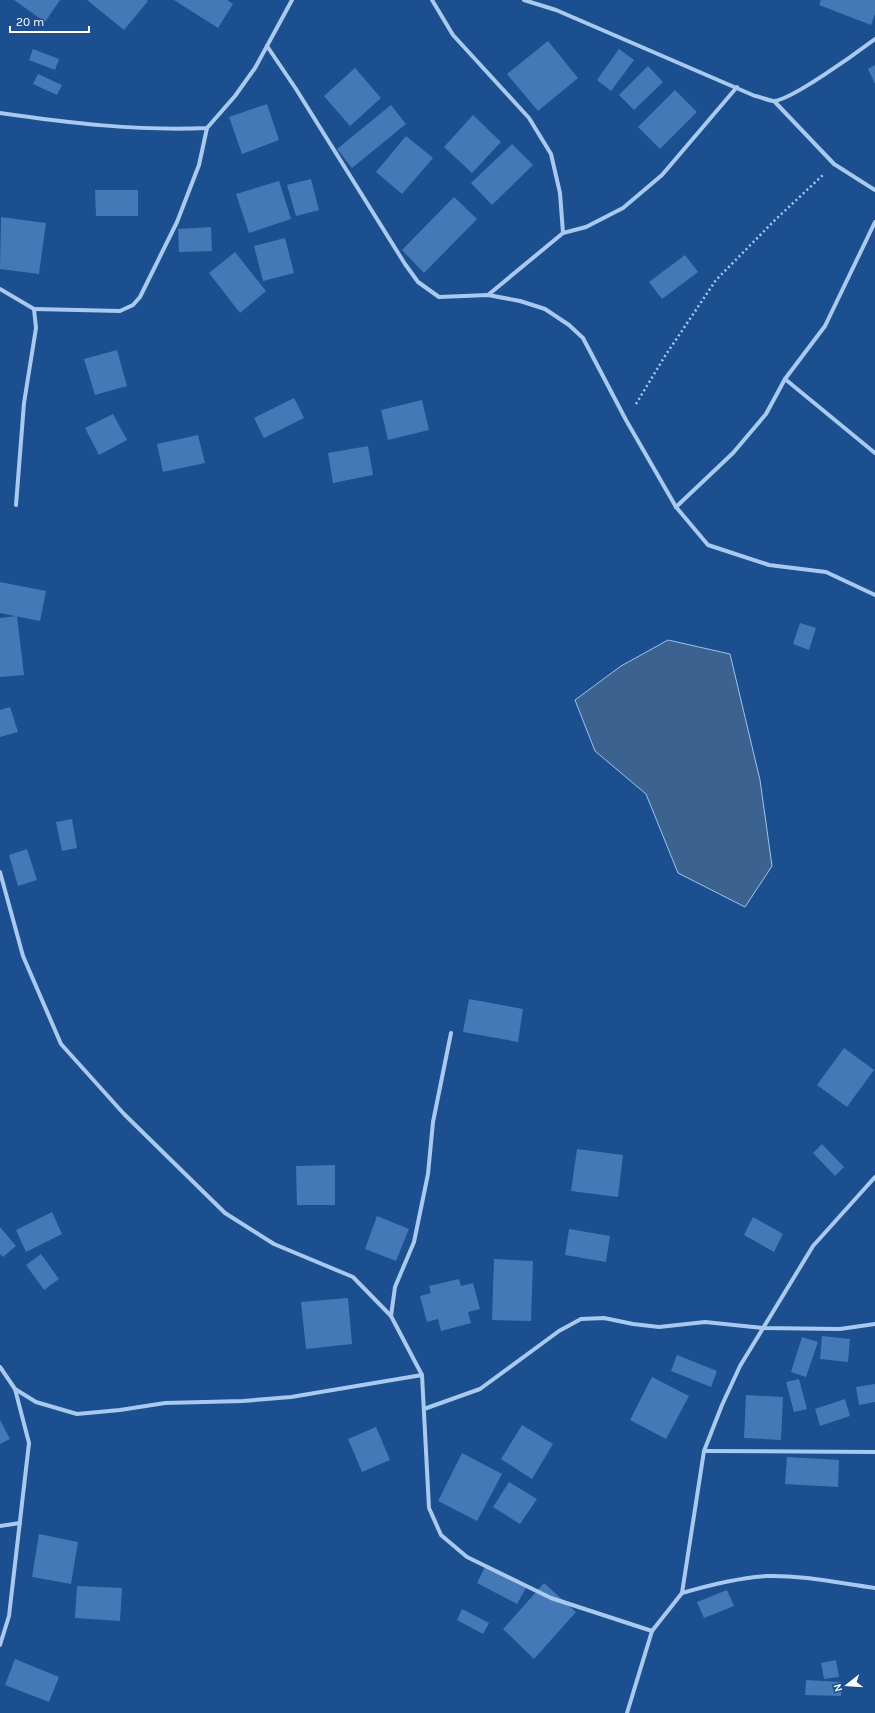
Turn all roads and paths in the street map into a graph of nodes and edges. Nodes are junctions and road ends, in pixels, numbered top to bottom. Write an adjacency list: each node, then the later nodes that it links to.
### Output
1 (292, 0): 5 (street)
2 (432, 0): 13 (street)
3 (524, 0): 6 (street)
4 (875, 39): 7 (street)
5 (267, 46): 9 (street); 15 (street)
6 (737, 87): 7 (street); 13 (street)
7 (774, 101): 10 (street)
8 (0, 113): 9 (street)
9 (207, 128): 16 (street)
10 (834, 164): 11 (street); 18 (path)
11 (875, 190)
12 (875, 222): 17 (street)
13 (562, 233): 15 (street)
14 (0, 289): 16 (street)
15 (488, 295): 18 (street)
16 (34, 309): 20 (street)
17 (785, 379): 19 (street); 21 (street)
18 (626, 420): 21 (street)
19 (875, 453)
20 (16, 505)
21 (676, 507): 22 (street)
22 (875, 595)
23 (0, 872): 26 (street)
24 (451, 1033): 26 (street)
25 (875, 1177): 28 (street)
26 (391, 1316): 30 (street)
27 (875, 1324): 28 (street)
28 (763, 1328): 32 (street); 33 (street)
29 (0, 1367): 31 (street)
30 (422, 1375): 31 (street); 32 (street)
31 (15, 1389): 35 (street)
32 (424, 1409): 39 (street)
33 (704, 1452): 34 (street); 38 (street)
34 (875, 1452)
35 (20, 1523): 36 (street); 40 (street)
36 (0, 1526)
37 (875, 1588): 38 (street)
38 (682, 1593): 39 (street)
39 (652, 1631): 41 (street)
40 (0, 1645)
41 (627, 1713)

